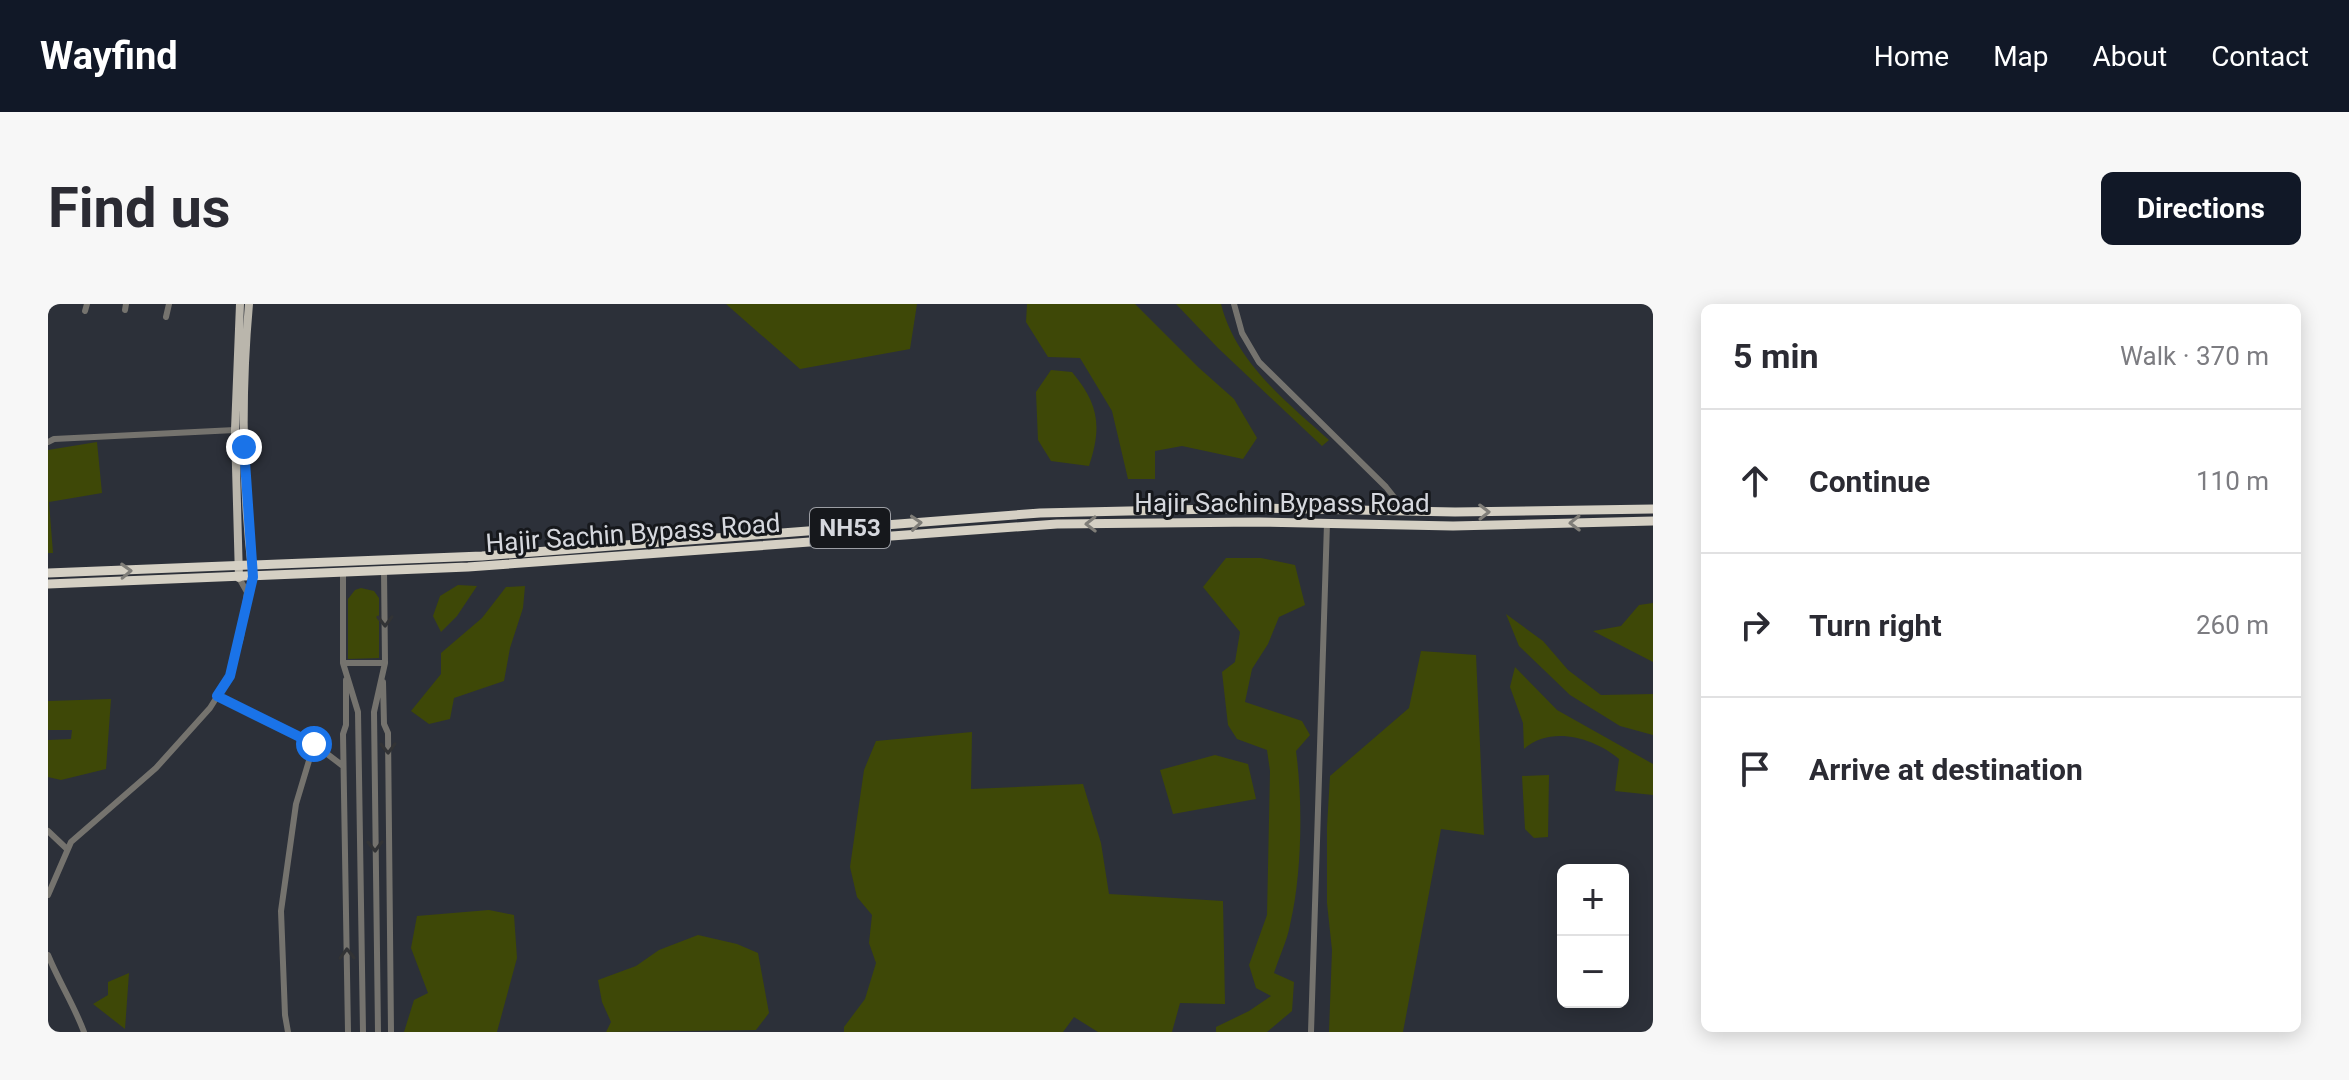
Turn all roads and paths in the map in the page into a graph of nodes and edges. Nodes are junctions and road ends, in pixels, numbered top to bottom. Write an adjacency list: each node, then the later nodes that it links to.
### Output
1 (169, 304): 5 (street)
2 (240, 304): 6 (main road)
3 (249, 304): 15 (main road)
4 (1234, 304): 9 (street)
5 (166, 317)
6 (235, 430): 7 (street); 12 (main road)
7 (48, 442)
8 (1653, 509): 9 (highway, NH53, one-way to 8)
9 (1405, 511): 15 (highway, NH53, one-way to 9)
10 (1653, 521): 11 (highway, Hajir Sachin Bypass Road / NH53, one-way to 11)
11 (1327, 523): 13 (highway, Hajir Sachin Bypass Road / NH53, one-way to 13); 36 (street)
12 (239, 567): 15 (highway, NH53); 16 (highway, NH53, one-way to 12); 17 (main road)
13 (384, 570): 14 (highway, Hajir Sachin Bypass Road / NH53); 20 (street, one-way to 20)
14 (343, 571): 15 (highway, Hajir Sachin Bypass Road / NH53); 21 (street)
15 (252, 572): 17 (highway, Hajir Sachin Bypass Road / NH53); 19 (street)
16 (48, 573)
17 (239, 578): 18 (highway, Hajir Sachin Bypass Road / NH53); 19 (street)
18 (48, 584)
19 (247, 592): 23 (street)
20 (385, 663): 21 (street); 22 (street)
21 (344, 667): 25 (street); 33 (street)
22 (383, 671): 34 (street, one-way to 34); 35 (street, one-way to 35)
23 (217, 696): 24 (street); 27 (street)
24 (314, 744): 25 (street); 31 (street)
25 (343, 766): 32 (street, one-way to 25)
26 (48, 831): 27 (street)
27 (67, 849): 28 (street)
28 (48, 895)
29 (48, 955): 30 (street)
30 (84, 1032)
31 (288, 1032)
32 (348, 1032)
33 (363, 1032)
34 (378, 1032)
35 (391, 1032)
36 (1311, 1032)

